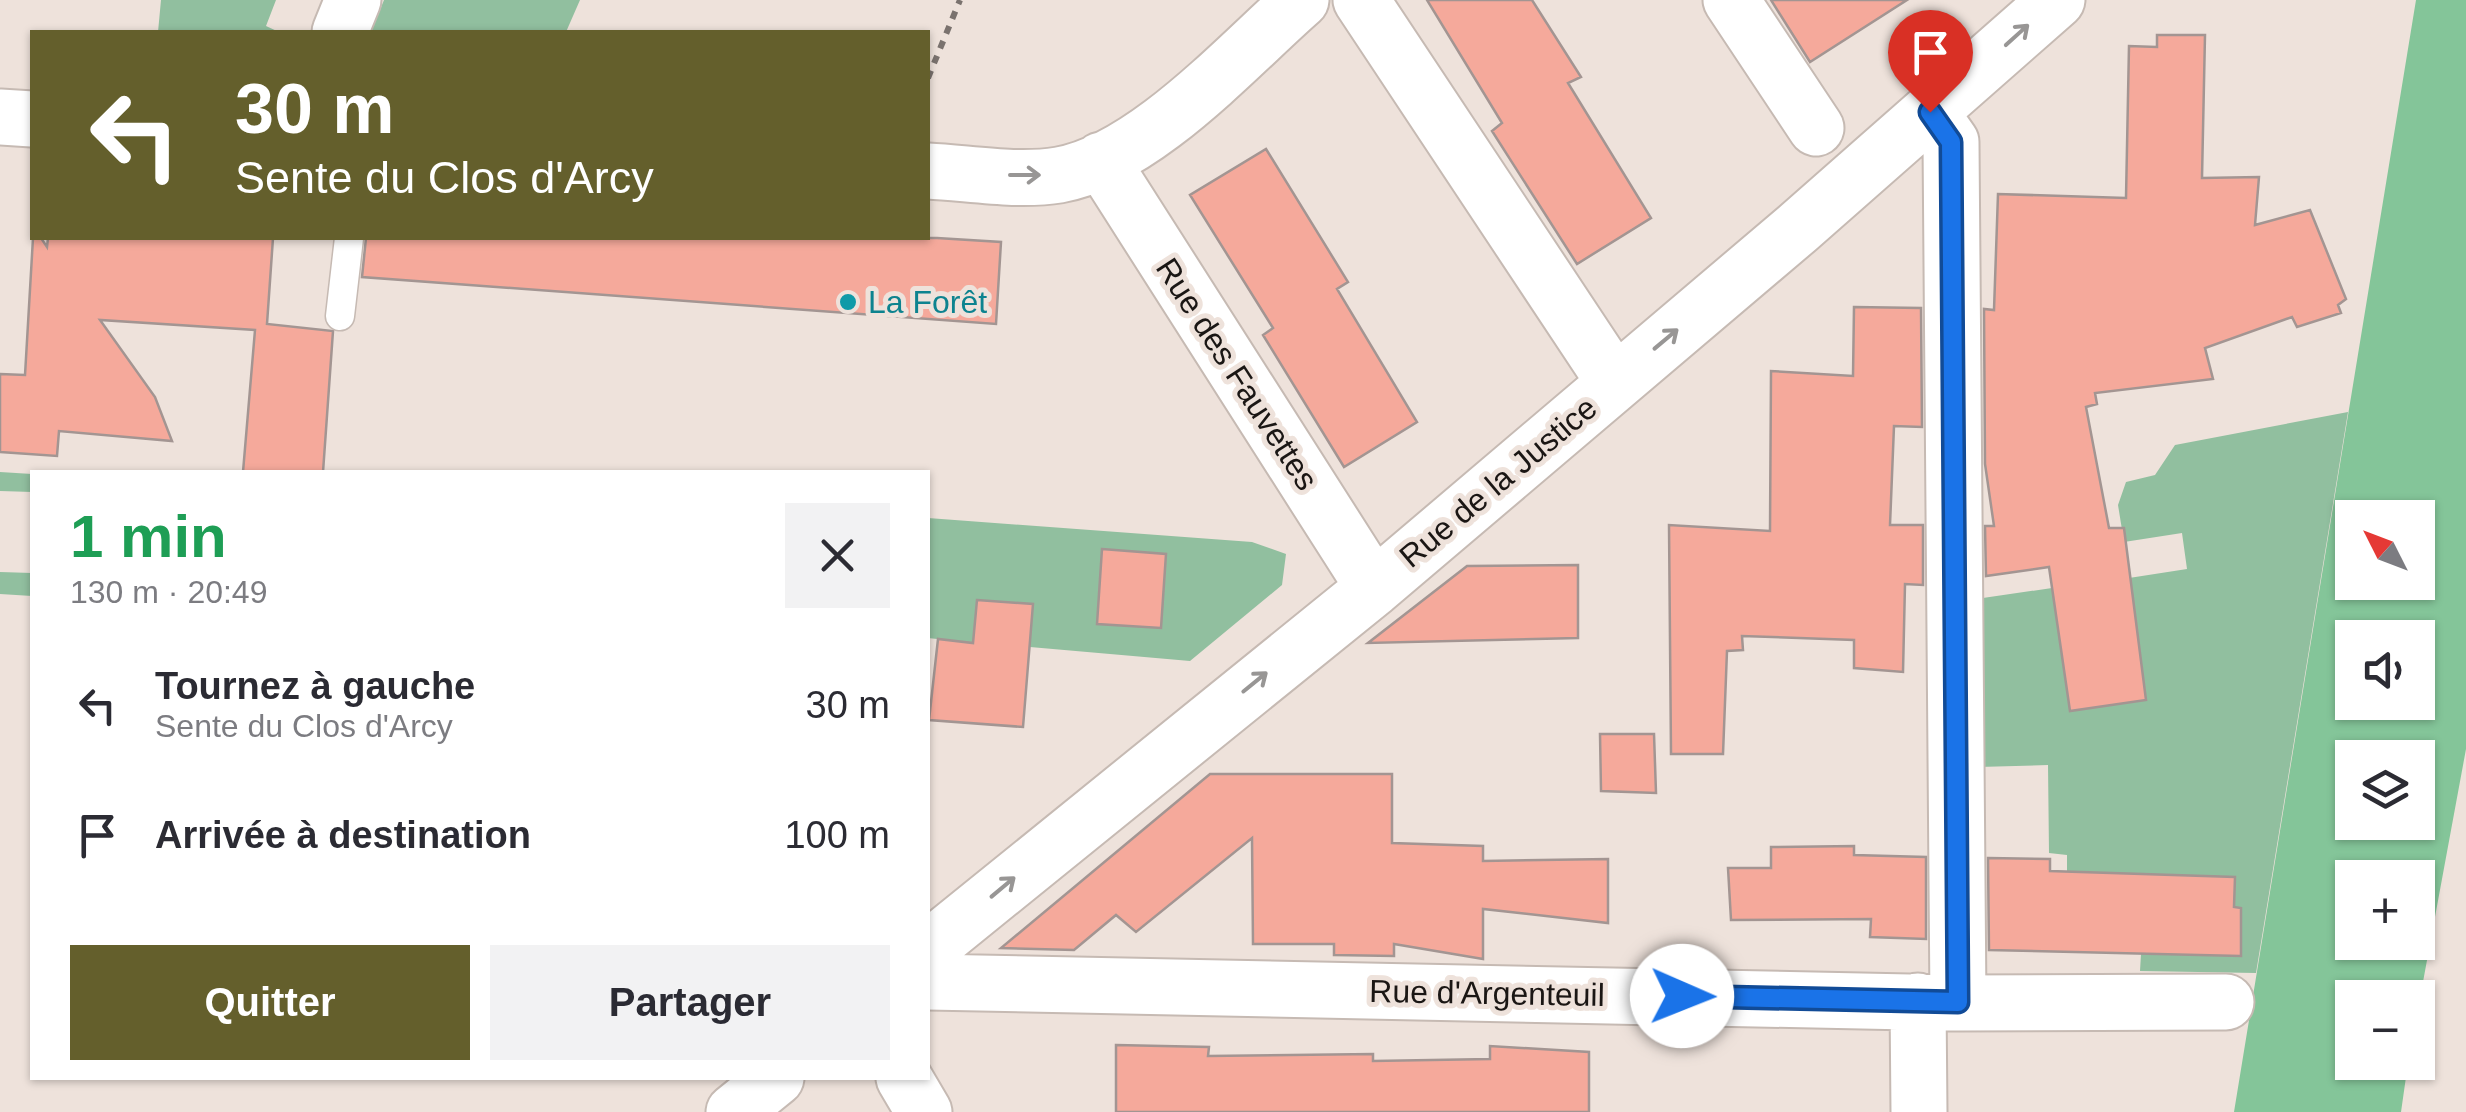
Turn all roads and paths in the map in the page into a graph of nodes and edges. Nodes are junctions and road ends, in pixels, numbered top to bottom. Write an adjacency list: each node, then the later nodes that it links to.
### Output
1 (353, 0): 7 (street)
2 (960, 0): 8 (path)
3 (1301, 0): 13 (street)
4 (1362, 0): 17 (street)
5 (1731, 0): 12 (street)
6 (2056, 0): 9 (street, Rue de la Justice, one-way to 6)
7 (341, 30)
8 (930, 73)
9 (1930, 112): 17 (street, Rue de la Justice, one-way to 9); 21 (street)
10 (0, 117): 11 (street)
11 (30, 119)
12 (1816, 128)
13 (1100, 160): 14 (street, one-way to 13); 18 (street, Rue des Fauvettes)
14 (930, 171)
15 (349, 240): 16 (lane)
16 (340, 316)
17 (1615, 383): 18 (street, Rue de la Justice)
18 (1374, 588): 19 (street, Rue de la Justice, one-way to 18)
19 (930, 947)
20 (930, 982): 21 (street, Rue d'Argenteuil)
21 (1938, 1002): 22 (street, Rue d'Argenteuil); 27 (street)
22 (2226, 1002)
23 (774, 1080): 25 (street)
24 (905, 1080): 26 (street)
25 (734, 1112)
26 (924, 1112)
27 (1918, 1112)

